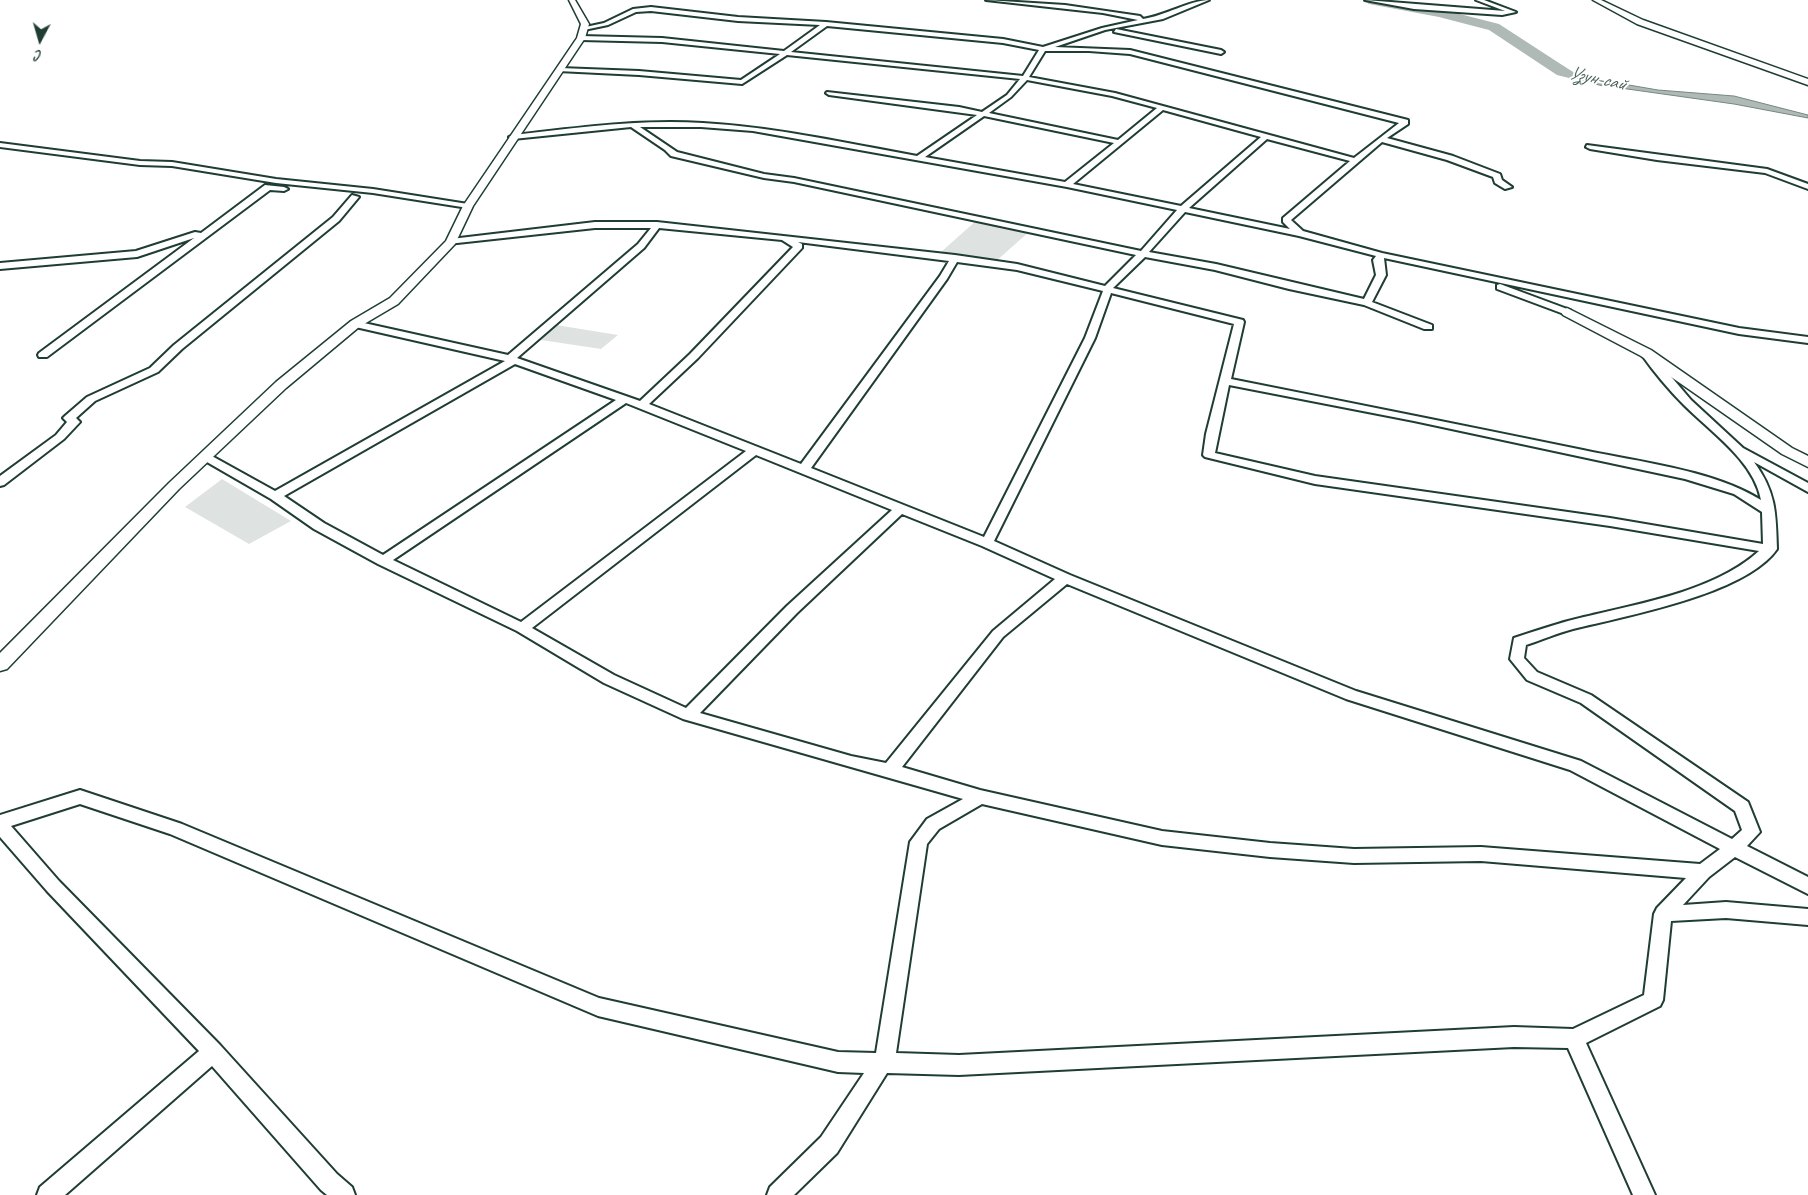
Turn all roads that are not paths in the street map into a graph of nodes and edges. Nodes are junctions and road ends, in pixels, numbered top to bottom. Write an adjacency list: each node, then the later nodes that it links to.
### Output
1 (572, 0): 10 (street)
2 (989, 0): 7 (street)
3 (1206, 0): 7 (street)
4 (1368, 0): 5 (street)
5 (1479, 0)
6 (1596, 0): 16 (street)
7 (1139, 22): 9 (street)
8 (826, 24): 10 (street); 11 (street); 12 (street)
9 (1104, 29): 11 (street); 13 (street)
10 (583, 33): 12 (street); 14 (street)
11 (1043, 49): 15 (street); 23 (street)
12 (787, 52): 14 (street); 15 (street)
13 (1221, 52)
14 (560, 70): 22 (street)
15 (1025, 78): 18 (street); 19 (street)
16 (1808, 82)
17 (829, 93): 19 (street)
18 (1160, 108): 21 (street); 24 (street)
19 (983, 114): 24 (street); 27 (street)
20 (632, 125): 22 (street); 27 (street); 41 (street)
21 (1266, 136): 28 (street); 35 (street)
22 (513, 138): 34 (street)
23 (1381, 139): 28 (street); 30 (street)
24 (1119, 142): 29 (street)
25 (0, 145): 33 (street)
26 (1590, 147): 31 (street)
27 (918, 158): 29 (street)
28 (1357, 161): 38 (street)
29 (1067, 186): 35 (street)
30 (1508, 187)
31 (1808, 187)
32 (355, 197): 33 (street); 37 (street); 63 (street)
33 (437, 202): 34 (street)
34 (468, 206): 40 (street)
35 (1184, 208): 38 (street); 41 (street)
36 (658, 225): 39 (street); 40 (street); 54 (street)
37 (210, 231): 44 (street); 53 (street)
38 (1300, 233): 42 (street)
39 (778, 237): 43 (street); 57 (street)
40 (451, 242): 49 (street)
41 (1143, 254): 46 (street); 47 (street)
42 (1381, 255): 45 (street); 47 (street)
43 (955, 258): 46 (street); 62 (street)
44 (0, 266)
45 (1472, 275): 48 (street); 51 (street)
46 (1109, 289): 55 (street); 68 (street)
47 (1367, 303): 50 (street)
48 (1567, 312): 52 (street)
49 (355, 324): 54 (street); 60 (street)
50 (1428, 326)
51 (1808, 340)
52 (1646, 353): 58 (street); 61 (street)
53 (43, 355)
54 (511, 360): 56 (street); 65 (street)
55 (1224, 381): 67 (street); 69 (street)
56 (624, 399): 57 (street); 70 (street)
57 (642, 405): 59 (street)
58 (1736, 448): 64 (street); 67 (street)
59 (756, 449): 62 (street); 72 (street)
60 (206, 458): 65 (street); 73 (street)
61 (1808, 462)
62 (804, 469): 66 (street)
63 (0, 482)
64 (1808, 488)
65 (275, 496): 70 (street)
66 (900, 509): 68 (street); 74 (street)
67 (1767, 509): 69 (street)
68 (987, 542): 71 (street)
69 (1770, 549): 78 (street)
70 (383, 561): 72 (street)
71 (1065, 578): 75 (street); 78 (street)
72 (522, 628): 74 (street)
73 (0, 664)
74 (688, 715): 75 (street)
75 (890, 770): 76 (street)
76 (980, 797): 79 (street); 85 (street)
77 (0, 823): 84 (street); 85 (street)
78 (1734, 848): 79 (street); 80 (street)
79 (1703, 872): 81 (street)
80 (1808, 886)
81 (1663, 914): 82 (street); 83 (street)
82 (1808, 917)
83 (1574, 1039): 85 (street); 89 (street)
84 (213, 1052): 86 (street); 87 (street)
85 (882, 1063): 88 (street)
86 (48, 1195)
87 (344, 1195)
88 (778, 1195)
89 (1644, 1195)

